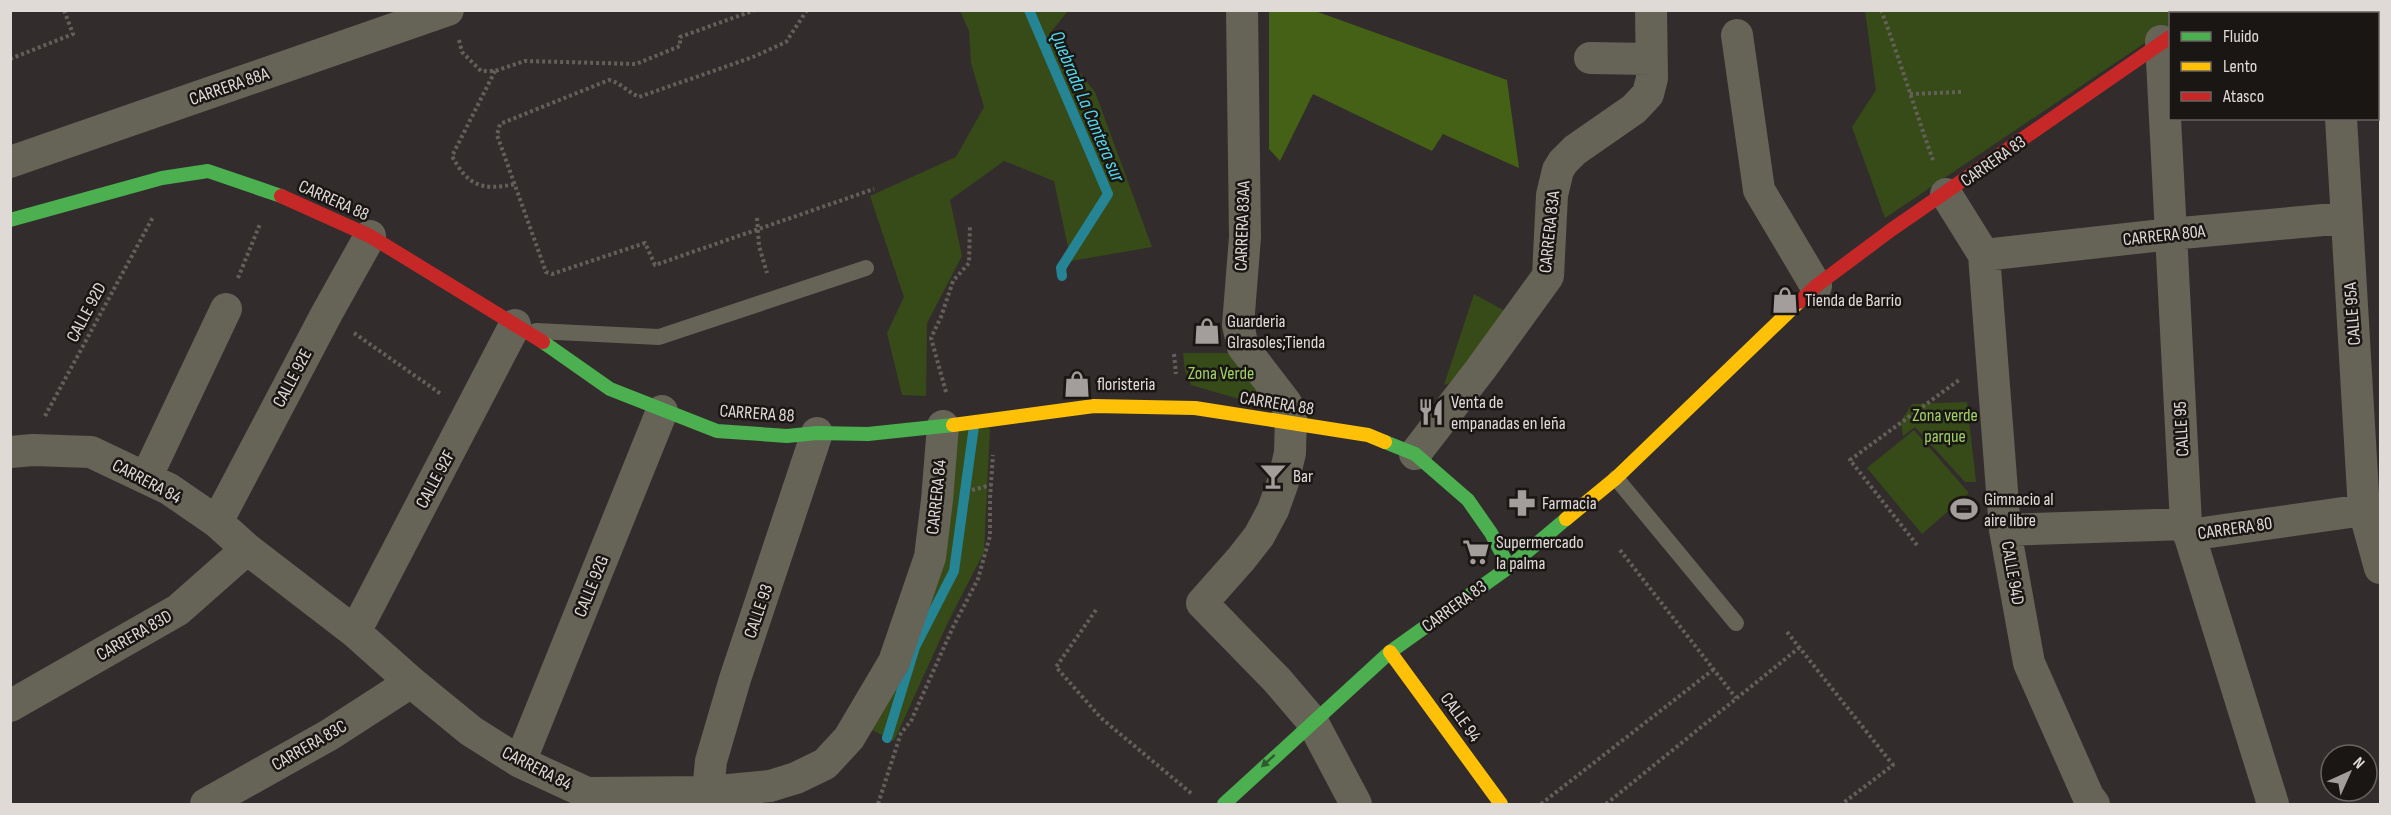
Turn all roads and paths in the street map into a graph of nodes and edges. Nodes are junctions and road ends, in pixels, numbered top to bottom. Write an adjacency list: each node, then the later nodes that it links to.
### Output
1 (64, 10): 10 (path)
2 (755, 10): 13 (path)
3 (1242, 10): 42 (street, CARRERA 83AA)
4 (1651, 10): 12 (street, CARRERA 83A)
5 (1881, 10): 15 (path)
6 (805, 11): 18 (path)
7 (453, 21): 13 (path); 17 (street, CARRERA 88A)
8 (1737, 35): 33 (street)
9 (2166, 39): 21 (street, CARRERA 83); 28 (street, CALLE 95)
10 (10, 58)
11 (1590, 58): 12 (street)
12 (1650, 59): 45 (street, CARRERA 83A)
13 (495, 71): 18 (path)
14 (1961, 92): 15 (path)
15 (1910, 94): 21 (path)
16 (2341, 120): 24 (street, CALLE 95A)
17 (10, 162)
18 (515, 184): 27 (path)
19 (874, 189): 27 (path)
20 (273, 193): 25 (street, CARRERA 88); 29 (street, CARRERA 88); 34 (path)
21 (1946, 194): 30 (street, CALLE 94D); 33 (street, CARRERA 83)
22 (156, 211): 44 (path, CALLE 92D)
23 (757, 218): 27 (path)
24 (2345, 218): 28 (street, CARRERA 80A); 50 (street, CALLE 95A)
25 (10, 220)
26 (970, 225): 41 (path)
27 (758, 230): 32 (path)
28 (2171, 234): 30 (street, CARRERA 80A); 53 (street, CALLE 95)
29 (370, 236): 35 (street, CALLE 92E); 36 (street, CARRERA 88)
30 (1984, 255): 37 (street, CALLE 94D)
31 (866, 268): 36 (lane)
32 (769, 279)
33 (1816, 286): 47 (street, CARRERA 83)
34 (226, 309): 46 (street)
35 (327, 313): 39 (path); 51 (street, CALLE 92E)
36 (521, 328): 38 (street, CARRERA 88); 39 (street, CALLE 92F)
37 (1992, 357): 52 (street, CALLE 94D); 54 (path)
38 (662, 411): 43 (street, CARRERA 88); 72 (street, CALLE 92G)
39 (470, 414): 61 (street, CALLE 92F)
40 (996, 421): 41 (street, CARRERA 88); 42 (street, CARRERA 88); 48 (path)
41 (949, 425): 43 (street, CARRERA 88); 75 (street, CARRERA 84)
42 (1291, 425): 45 (street, CARRERA 88); 69 (street)
43 (818, 433): 73 (street, CALLE 93)
44 (22, 451): 46 (street, CARRERA 84)
45 (1415, 454): 57 (street, CARRERA 88)
46 (146, 478): 51 (street, CARRERA 84)
47 (1616, 478): 57 (street, CARRERA 83); 60 (lane)
48 (991, 485): 49 (path); 71 (path)
49 (978, 489)
50 (2372, 516): 53 (street, CARRERA 80); 58 (street, CALLE 95A)
51 (217, 522): 55 (street, CARRERA 84)
52 (2005, 530): 53 (street, CARRERA 80); 86 (street, CALLE 94D)
53 (2188, 530): 87 (street, CALLE 95)
54 (1917, 544)
55 (247, 549): 61 (street, CARRERA 84); 68 (street, CARRERA 83D)
56 (1620, 550): 65 (path)
57 (1509, 567): 64 (street, CARRERA 83)
58 (2380, 567)
59 (1096, 610): 76 (path)
60 (1736, 623)
61 (355, 632): 66 (street, CARRERA 84)
62 (1788, 632): 63 (path)
63 (1800, 647): 67 (path); 85 (path)
64 (1390, 652): 69 (street, CARRERA 83); 82 (street, CALLE 94)
65 (1714, 669): 67 (path); 83 (path)
66 (411, 682): 72 (street, CARRERA 84); 77 (street, CARRERA 83C)
67 (1736, 698): 84 (path)
68 (10, 706)
69 (1312, 721): 80 (street, CARRERA 83, one-way to 80); 81 (street)
70 (896, 729): 71 (path)
71 (901, 733): 79 (path)
72 (520, 762): 74 (street, CARRERA 84)
73 (708, 792): 74 (street, CARRERA 84); 75 (street, CARRERA 84)
74 (587, 793): 78 (street)
75 (746, 797)
76 (1196, 797)
77 (206, 804)
78 (555, 804)
79 (878, 804)
80 (1224, 804)
81 (1356, 804)
82 (1501, 804)
83 (1542, 804)
84 (1606, 804)
85 (1842, 804)
86 (2094, 804)
87 (2273, 804)

